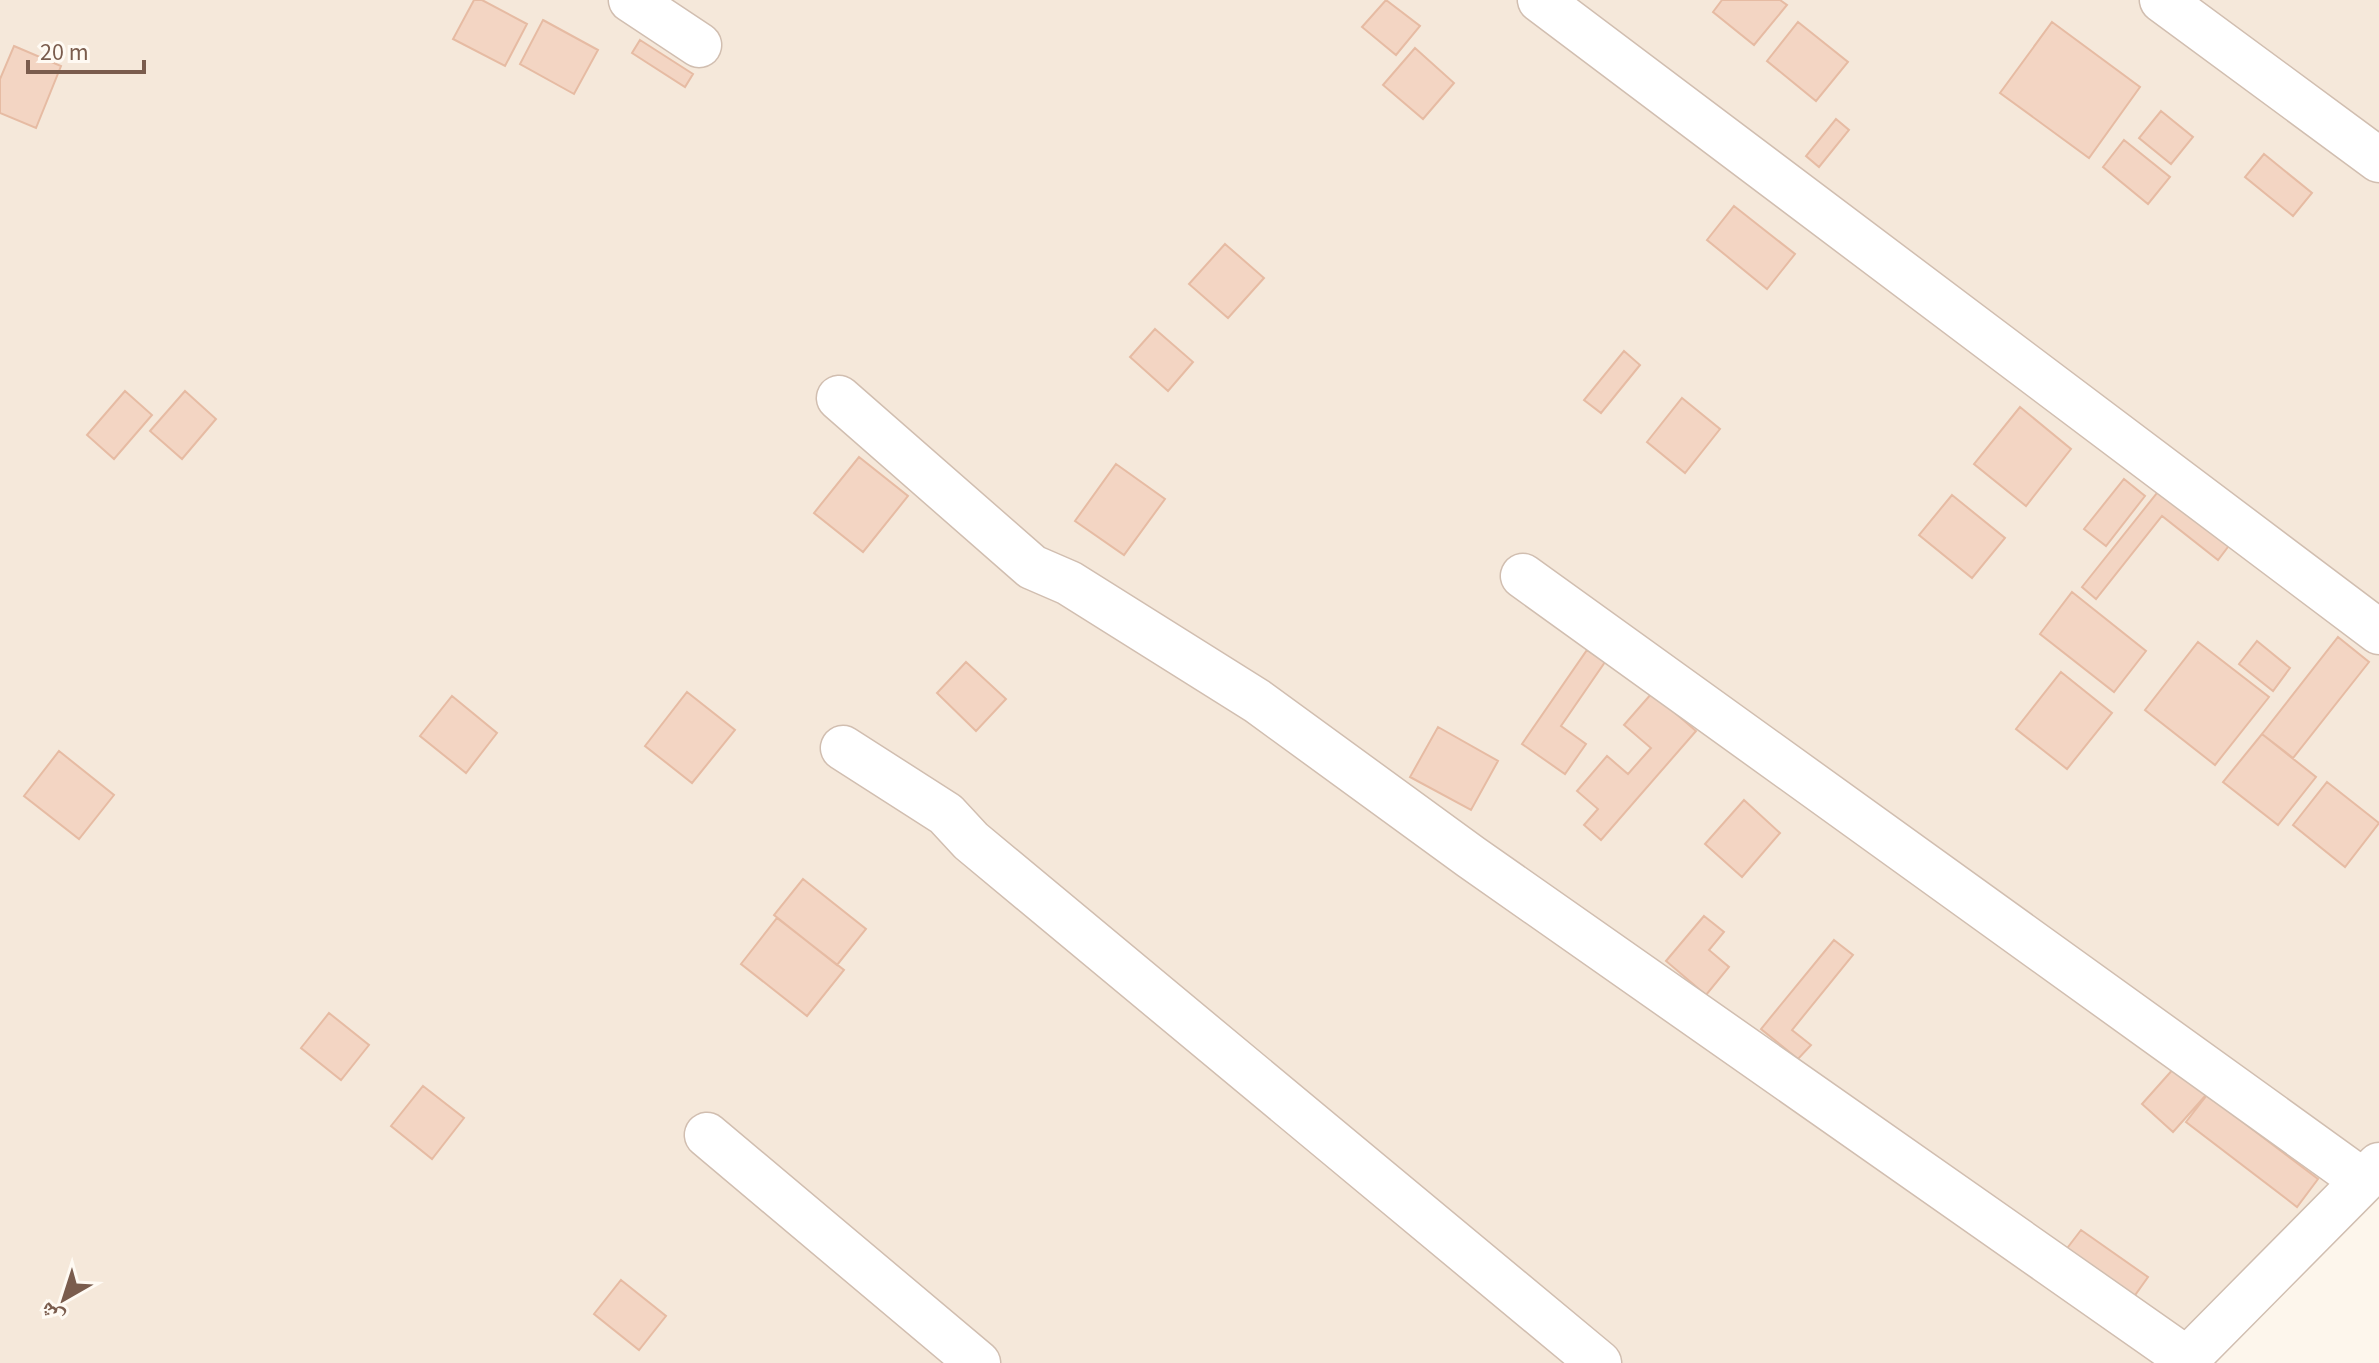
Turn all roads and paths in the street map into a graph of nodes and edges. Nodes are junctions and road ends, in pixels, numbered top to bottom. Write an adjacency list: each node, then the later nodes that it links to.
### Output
1 (631, 0): 4 (street)
2 (1540, 0): 8 (street)
3 (2162, 0): 5 (street)
4 (699, 45)
5 (2379, 160)
6 (839, 398): 12 (street)
7 (1523, 576): 11 (street)
8 (2379, 632)
9 (843, 748): 14 (street)
10 (707, 1135): 13 (street)
11 (2371, 1173): 12 (street)
12 (2185, 1361)
13 (978, 1363)
14 (1599, 1363)

